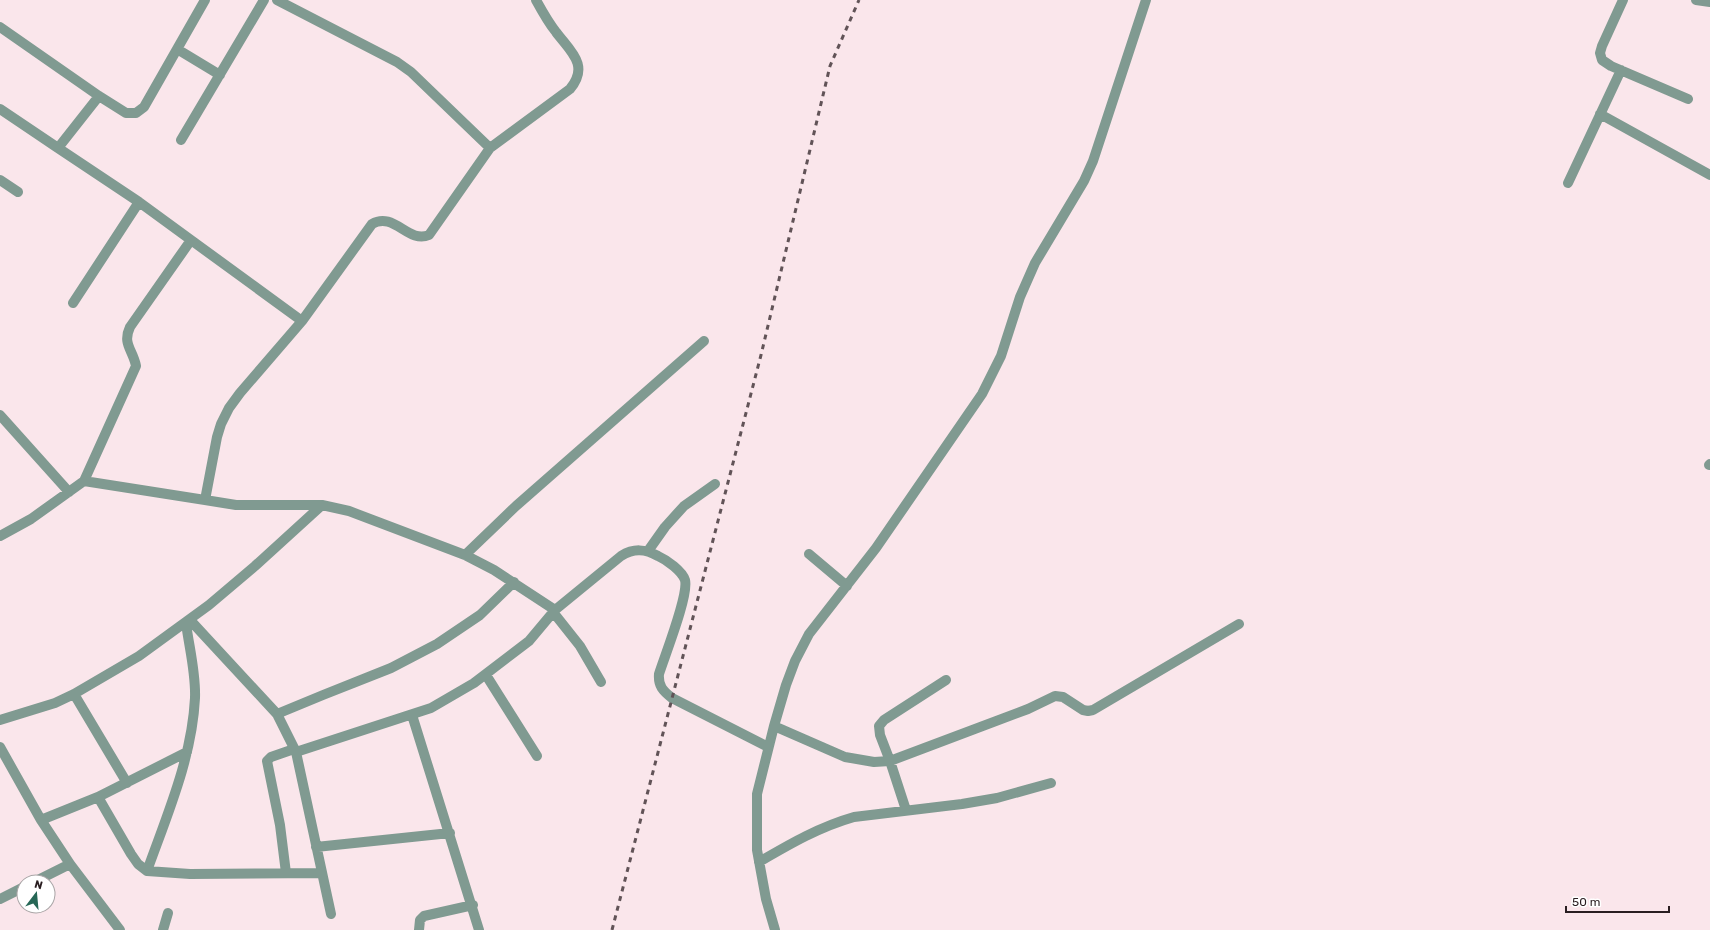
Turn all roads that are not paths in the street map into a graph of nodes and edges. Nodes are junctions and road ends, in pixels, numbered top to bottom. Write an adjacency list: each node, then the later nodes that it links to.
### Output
1 (205, 0): 10 (street)
2 (264, 0): 12 (street)
3 (277, 0): 19 (street)
4 (536, 0): 19 (street)
5 (1146, 0): 40 (street)
6 (1623, 0): 11 (street)
7 (1696, 0): 8 (street)
8 (1710, 2)
9 (0, 27): 13 (street)
10 (178, 49): 12 (street); 13 (street)
11 (1621, 70): 14 (street); 16 (street)
12 (220, 75): 17 (street)
13 (99, 96): 18 (street)
14 (1688, 100)
15 (0, 109): 18 (street)
16 (1600, 114): 20 (street); 22 (street)
17 (181, 140)
18 (58, 148): 24 (street)
19 (490, 148): 27 (street)
20 (1710, 175)
21 (0, 180): 23 (street)
22 (1568, 183)
23 (18, 192)
24 (139, 202): 25 (street); 26 (street)
25 (190, 240): 27 (street); 30 (street)
26 (73, 303)
27 (302, 321): 33 (street)
28 (704, 341): 38 (street)
29 (0, 415): 32 (street)
30 (84, 481): 32 (street); 33 (street)
31 (715, 484): 36 (street)
32 (68, 492): 35 (street)
33 (205, 500): 34 (street)
34 (322, 505): 38 (street); 42 (street)
35 (0, 536)
36 (648, 551): 41 (street); 53 (street)
37 (809, 554): 40 (street)
38 (465, 555): 39 (street)
39 (514, 582): 41 (street); 48 (street)
40 (847, 586): 51 (street)
41 (554, 611): 44 (street); 46 (street)
42 (188, 621): 47 (street); 48 (street); 55 (street)
43 (1239, 624): 57 (street)
44 (486, 675): 49 (street); 56 (street)
45 (946, 680): 57 (street)
46 (601, 682)
47 (74, 694): 50 (street); 58 (street)
48 (277, 714): 54 (street)
49 (412, 715): 54 (street); 63 (street)
50 (0, 720)
51 (774, 726): 53 (street); 57 (street)
52 (0, 747): 62 (street)
53 (768, 747): 65 (street)
54 (295, 751): 64 (street); 68 (street)
55 (187, 752): 58 (street); 67 (street)
56 (537, 756)
57 (890, 761): 61 (street)
58 (127, 783): 60 (street)
59 (1051, 783): 61 (street)
60 (98, 797): 62 (street); 67 (street)
61 (906, 810): 65 (street)
62 (41, 820): 66 (street)
63 (450, 833): 64 (street); 73 (street)
64 (316, 847): 69 (street)
65 (759, 862): 80 (street)
66 (70, 864): 70 (street); 76 (street)
67 (147, 871): 68 (street)
68 (286, 873): 69 (street)
69 (321, 873): 75 (street)
70 (50, 874)
71 (16, 891): 72 (street)
72 (0, 899)
73 (473, 905): 78 (street); 79 (street)
74 (168, 913): 77 (street)
75 (331, 914)
76 (120, 930)
77 (163, 930)
78 (419, 930)
79 (479, 930)
80 (775, 930)

